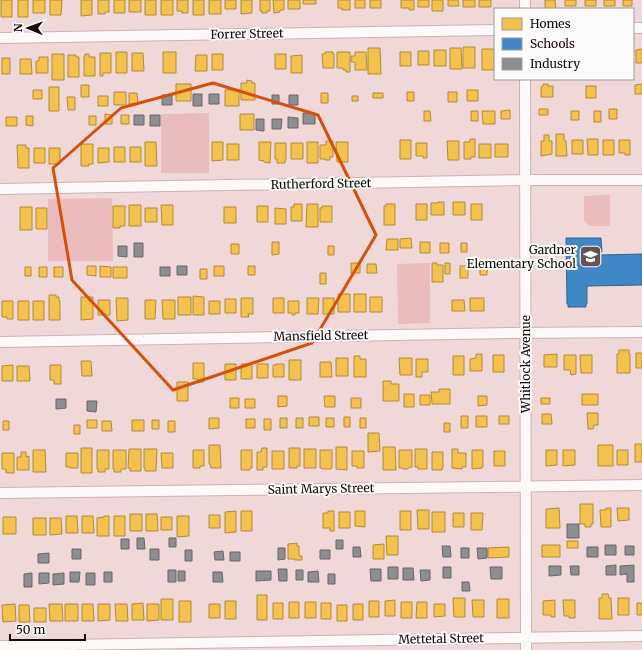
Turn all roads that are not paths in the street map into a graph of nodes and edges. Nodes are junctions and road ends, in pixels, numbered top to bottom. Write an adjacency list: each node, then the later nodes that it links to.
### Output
1 (494, 30): 2 (street, Forrer Street)
2 (0, 38)
3 (525, 80): 4 (street, Whitlock Avenue)
4 (526, 180): 5 (street, Rutherford Street); 6 (street, Rutherford Street); 8 (street, Whitlock Avenue)
5 (642, 180)
6 (0, 189)
7 (642, 332): 8 (street, Mansfield Street)
8 (526, 333): 9 (street, Mansfield Street); 11 (street, Whitlock Avenue)
9 (0, 342)
10 (642, 485): 11 (street, Saint Marys Street)
11 (526, 486): 12 (street, Saint Marys Street); 14 (street, Whitlock Avenue)
12 (0, 493)
13 (642, 636): 14 (street, Mettetal Street)
14 (526, 638): 15 (street, Mettetal Street); 16 (street, Whitlock Avenue)
15 (0, 646)
16 (526, 650)

